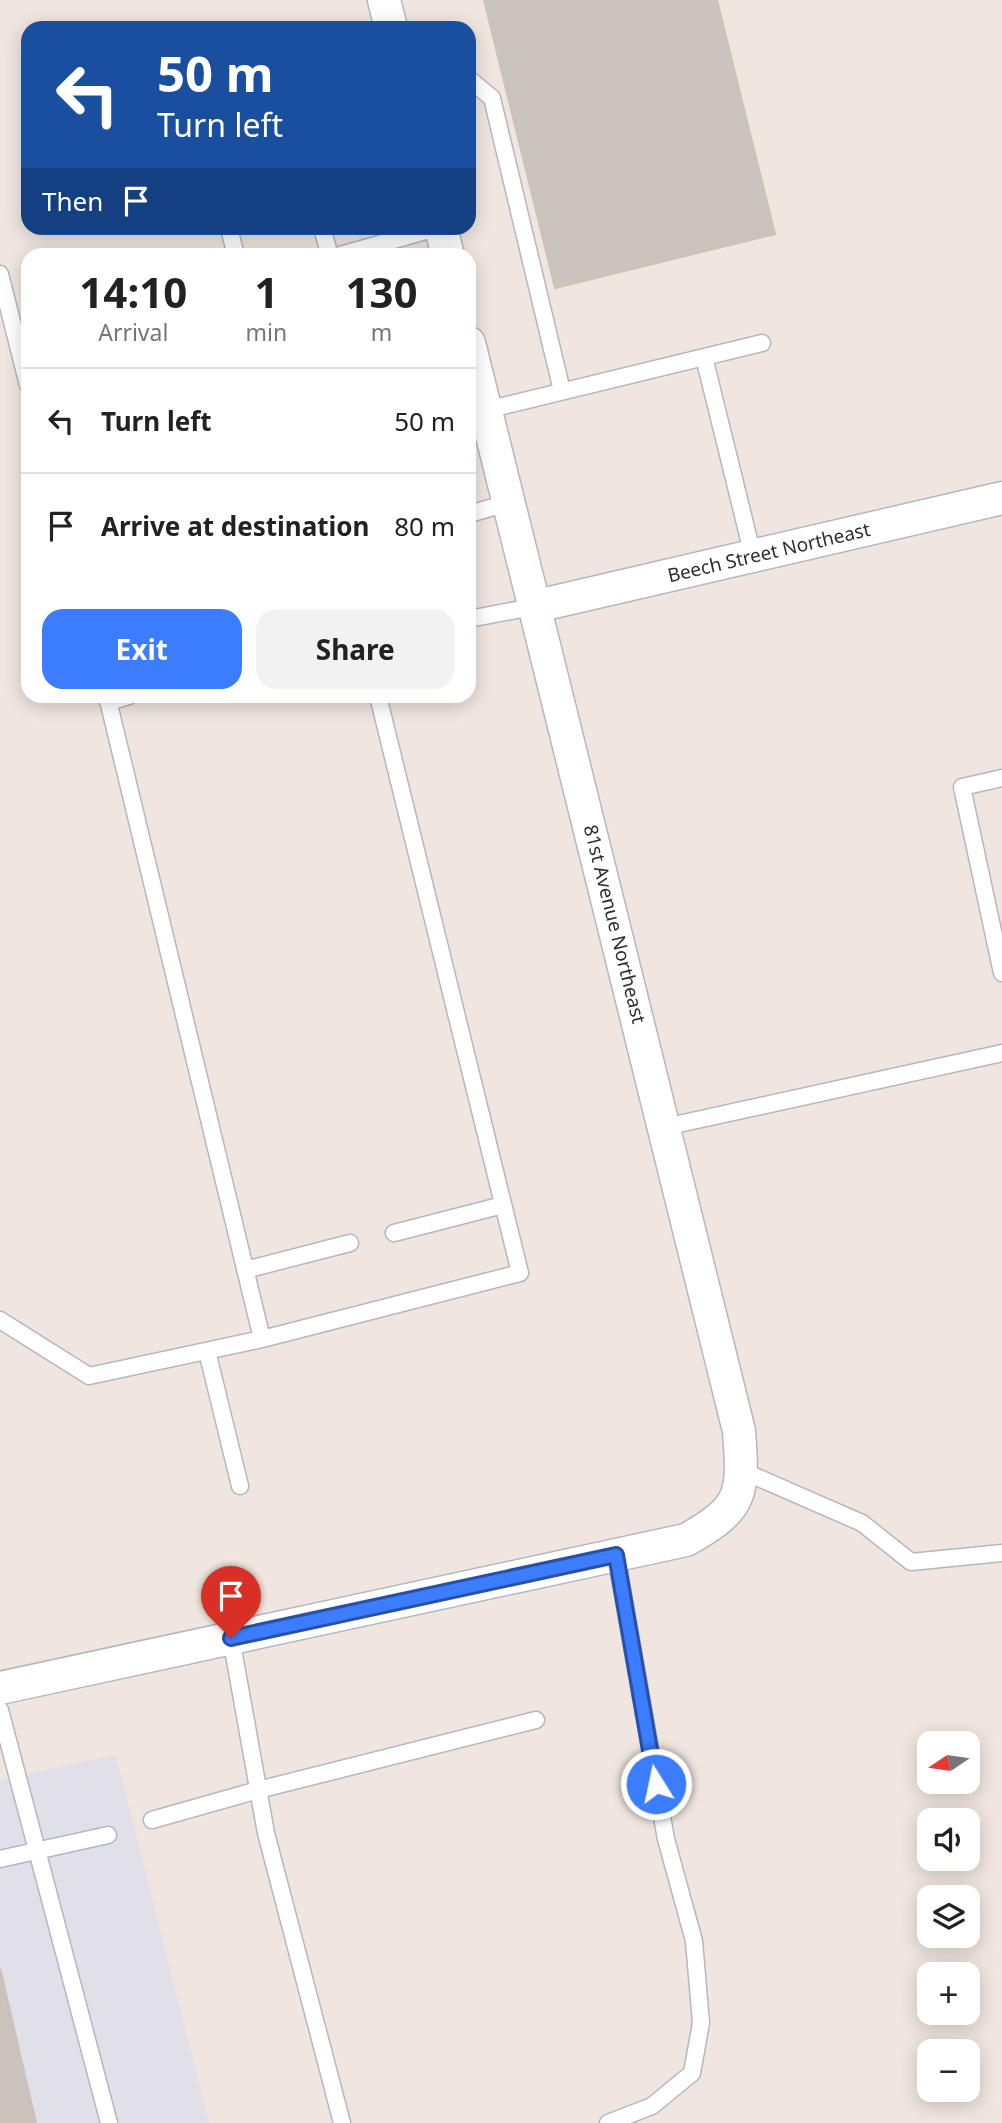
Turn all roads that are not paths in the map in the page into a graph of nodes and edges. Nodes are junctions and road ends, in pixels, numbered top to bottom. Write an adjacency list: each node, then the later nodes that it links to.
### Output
1 (384, 0): 2 (street)
2 (389, 21)
3 (476, 85): 11 (lane)
4 (413, 235): 5 (lane)
5 (366, 248)
6 (0, 274): 8 (lane)
7 (762, 342): 9 (lane)
8 (21, 357)
9 (704, 357): 11 (lane); 16 (lane)
10 (476, 371): 12 (street, 81st Avenue Northeast)
11 (562, 391): 12 (lane)
12 (486, 410): 14 (street, 81st Avenue Northeast)
13 (1002, 498): 16 (street, Beech Street Northeast)
14 (511, 502): 15 (lane); 17 (street, 81st Avenue Northeast)
15 (476, 512)
16 (753, 556): 17 (street, Beech Street Northeast)
17 (537, 606): 18 (lane); 24 (street, 81st Avenue Northeast)
18 (476, 618)
19 (108, 703): 28 (lane)
20 (380, 703): 25 (lane)
21 (1002, 778): 22 (lane)
22 (1002, 973)
23 (1002, 1053): 24 (lane)
24 (665, 1126): 32 (street, 81st Avenue Northeast)
25 (503, 1205): 26 (lane); 30 (lane)
26 (394, 1233)
27 (349, 1243): 28 (lane)
28 (245, 1270): 30 (lane)
29 (0, 1320): 31 (lane)
30 (262, 1339): 31 (lane)
31 (207, 1351): 33 (lane)
32 (743, 1471): 34 (lane); 35 (street, 81st Avenue Northeast)
33 (240, 1486)
34 (1002, 1553)
35 (616, 1555): 36 (street); 47 (lane)
36 (231, 1638): 37 (street); 40 (lane)
37 (0, 1688)
38 (0, 1710): 43 (lane)
39 (536, 1720): 40 (lane)
40 (258, 1790): 41 (lane); 46 (lane)
41 (152, 1820)
42 (108, 1835): 43 (lane)
43 (37, 1850): 44 (lane); 45 (lane)
44 (0, 1859)
45 (109, 2123)
46 (342, 2123)
47 (608, 2123)

